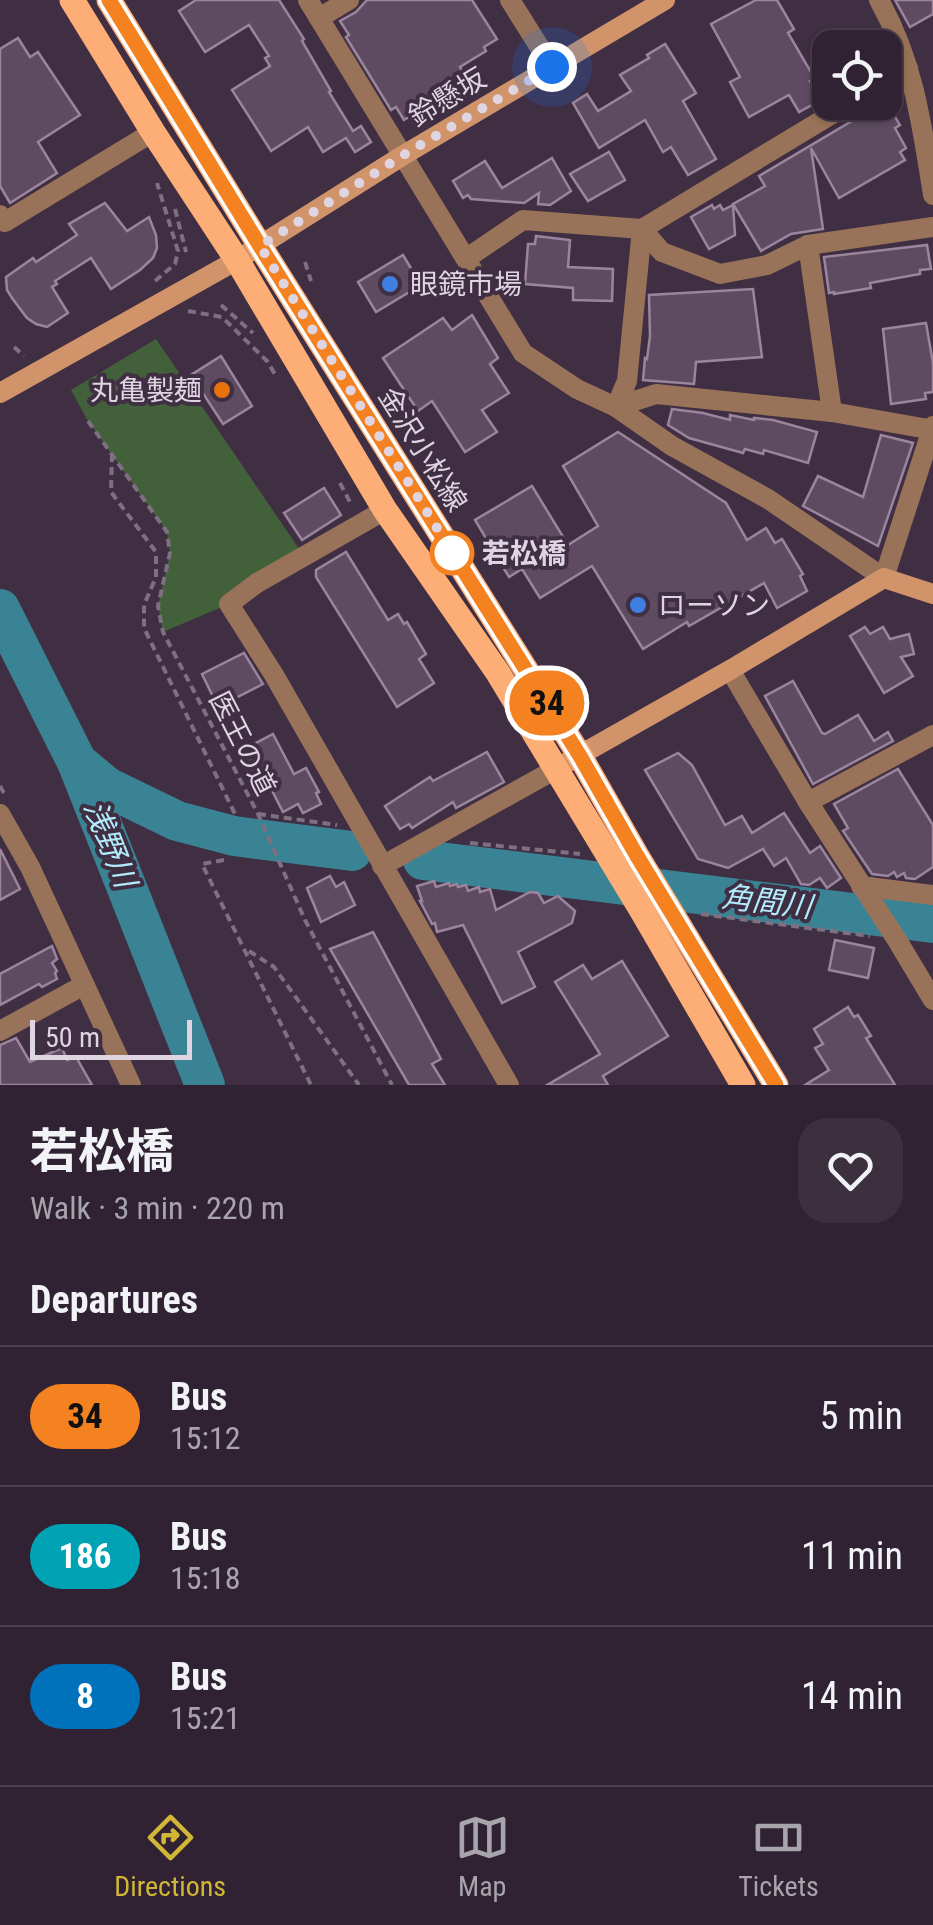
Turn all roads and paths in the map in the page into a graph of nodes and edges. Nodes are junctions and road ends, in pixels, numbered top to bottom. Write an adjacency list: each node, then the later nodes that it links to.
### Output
1 (72, 0): 12 (main road)
2 (109, 0): 20 (main road, 金沢小松線)
3 (349, 0): 7 (street)
4 (510, 0): 8 (street)
5 (665, 0): 8 (street, 鈴懸坂)
6 (879, 0): 9 (street)
7 (313, 9): 13 (street)
8 (552, 67): 13 (street, 鈴懸坂)
9 (908, 68): 10 (street); 16 (street)
10 (902, 72)
11 (822, 120): 19 (street)
12 (153, 132): 17 (street); 24 (main road)
13 (402, 156): 20 (street, 鈴懸坂); 23 (street)
14 (155, 175): 22 (path)
15 (156, 183): 25 (path)
16 (933, 194)
17 (0, 215)
18 (933, 227): 21 (street)
19 (642, 230): 21 (street); 23 (street); 35 (street)
20 (260, 246): 24 (street, 鈴懸坂); 47 (main road, 金沢小松線)
21 (808, 246): 36 (street)
22 (186, 252)
23 (467, 258): 35 (street)
24 (237, 260): 34 (street, 鈴懸坂); 41 (main road)
25 (150, 284)
26 (221, 305): 28 (path)
27 (184, 310): 33 (path)
28 (255, 336)
29 (260, 345): 31 (path)
30 (14, 347): 32 (path)
31 (266, 354)
32 (28, 359)
33 (276, 377)
34 (0, 393)
35 (616, 407): 36 (street); 43 (street)
36 (832, 412): 38 (street)
37 (88, 421): 39 (path, 医王の道)
38 (933, 428): 43 (street)
39 (112, 454): 51 (path); 65 (path, 医王の道)
40 (334, 472): 42 (path)
41 (385, 510): 42 (street); 48 (main road)
42 (361, 523): 53 (street)
43 (884, 578): 44 (street); 45 (street)
44 (933, 594)
45 (730, 670): 47 (street); 49 (street)
46 (933, 735): 49 (street)
47 (580, 756): 48 (street); 56 (main road, 金沢小松線)
48 (556, 768): 53 (street); 67 (main road)
49 (808, 802): 54 (street)
50 (0, 814): 59 (street)
51 (236, 816)
52 (224, 860): 58 (path)
53 (382, 866): 66 (street)
54 (866, 893): 55 (street); 57 (street)
55 (933, 895)
56 (671, 911): 57 (path); 68 (main road, 金沢小松線)
57 (894, 935): 60 (street)
58 (246, 949): 63 (path); 64 (path)
59 (84, 985): 61 (street); 62 (street)
60 (933, 1000)
61 (0, 1031)
62 (130, 1085)
63 (311, 1085)
64 (360, 1085)
65 (392, 1085)
66 (510, 1085)
67 (743, 1085)
68 (776, 1085)

